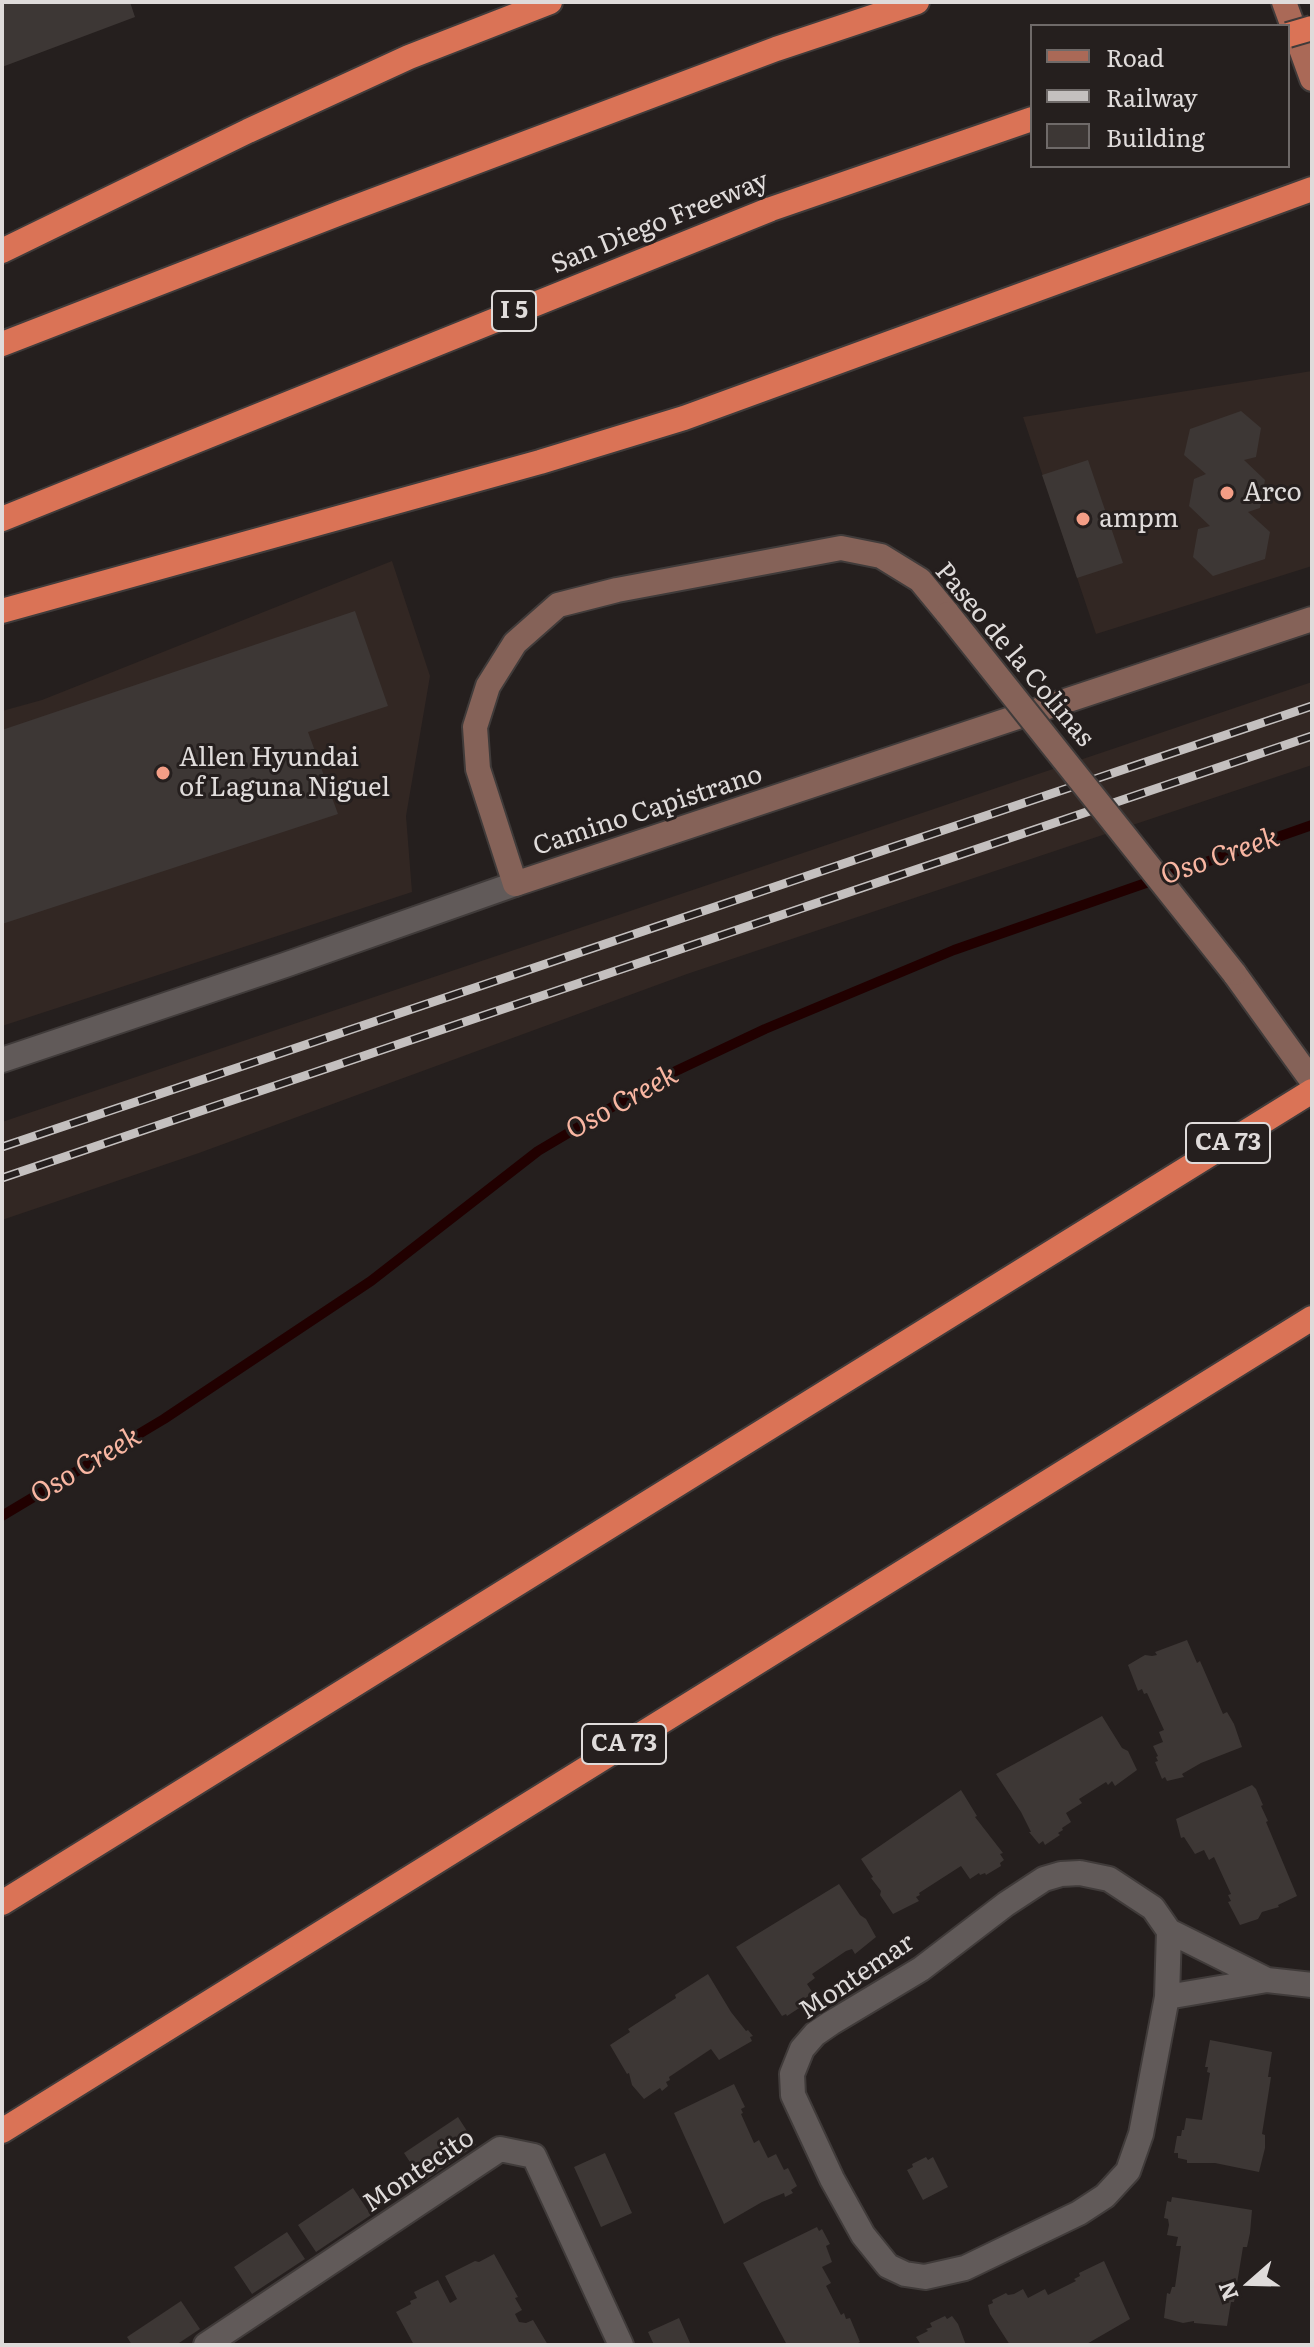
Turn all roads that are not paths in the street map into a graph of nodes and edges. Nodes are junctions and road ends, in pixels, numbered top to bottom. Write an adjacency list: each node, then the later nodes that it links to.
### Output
1 (550, 2): 9 (highway)
2 (917, 2): 10 (highway)
3 (1284, 2): 6 (main road)
4 (1312, 28): 5 (highway, bridge)
5 (1290, 34)
6 (1312, 79)
7 (1030, 120): 11 (highway, San Diego Freeway / I 5)
8 (1312, 189): 12 (highway)
9 (2, 251)
10 (2, 344)
11 (2, 519)
12 (2, 611)
13 (1312, 619): 14 (main road, Camino Capistrano)
14 (515, 884): 15 (street, Camino Capistrano); 16 (main road, Paseo de la Colinas, bridge)
15 (2, 1060)
16 (1312, 1081)
17 (1312, 1091): 19 (highway, CA 73)
18 (1312, 1318): 24 (highway, CA 73)
19 (2, 1903)
20 (1169, 1931): 21 (street); 23 (street, Montemar); 23 (street, Montemar)
21 (1267, 1980): 22 (street); 23 (street)
22 (1312, 1985)
23 (1167, 1997)
24 (2, 2131)
25 (206, 2345): 26 (street, Montecito)
26 (621, 2345)

